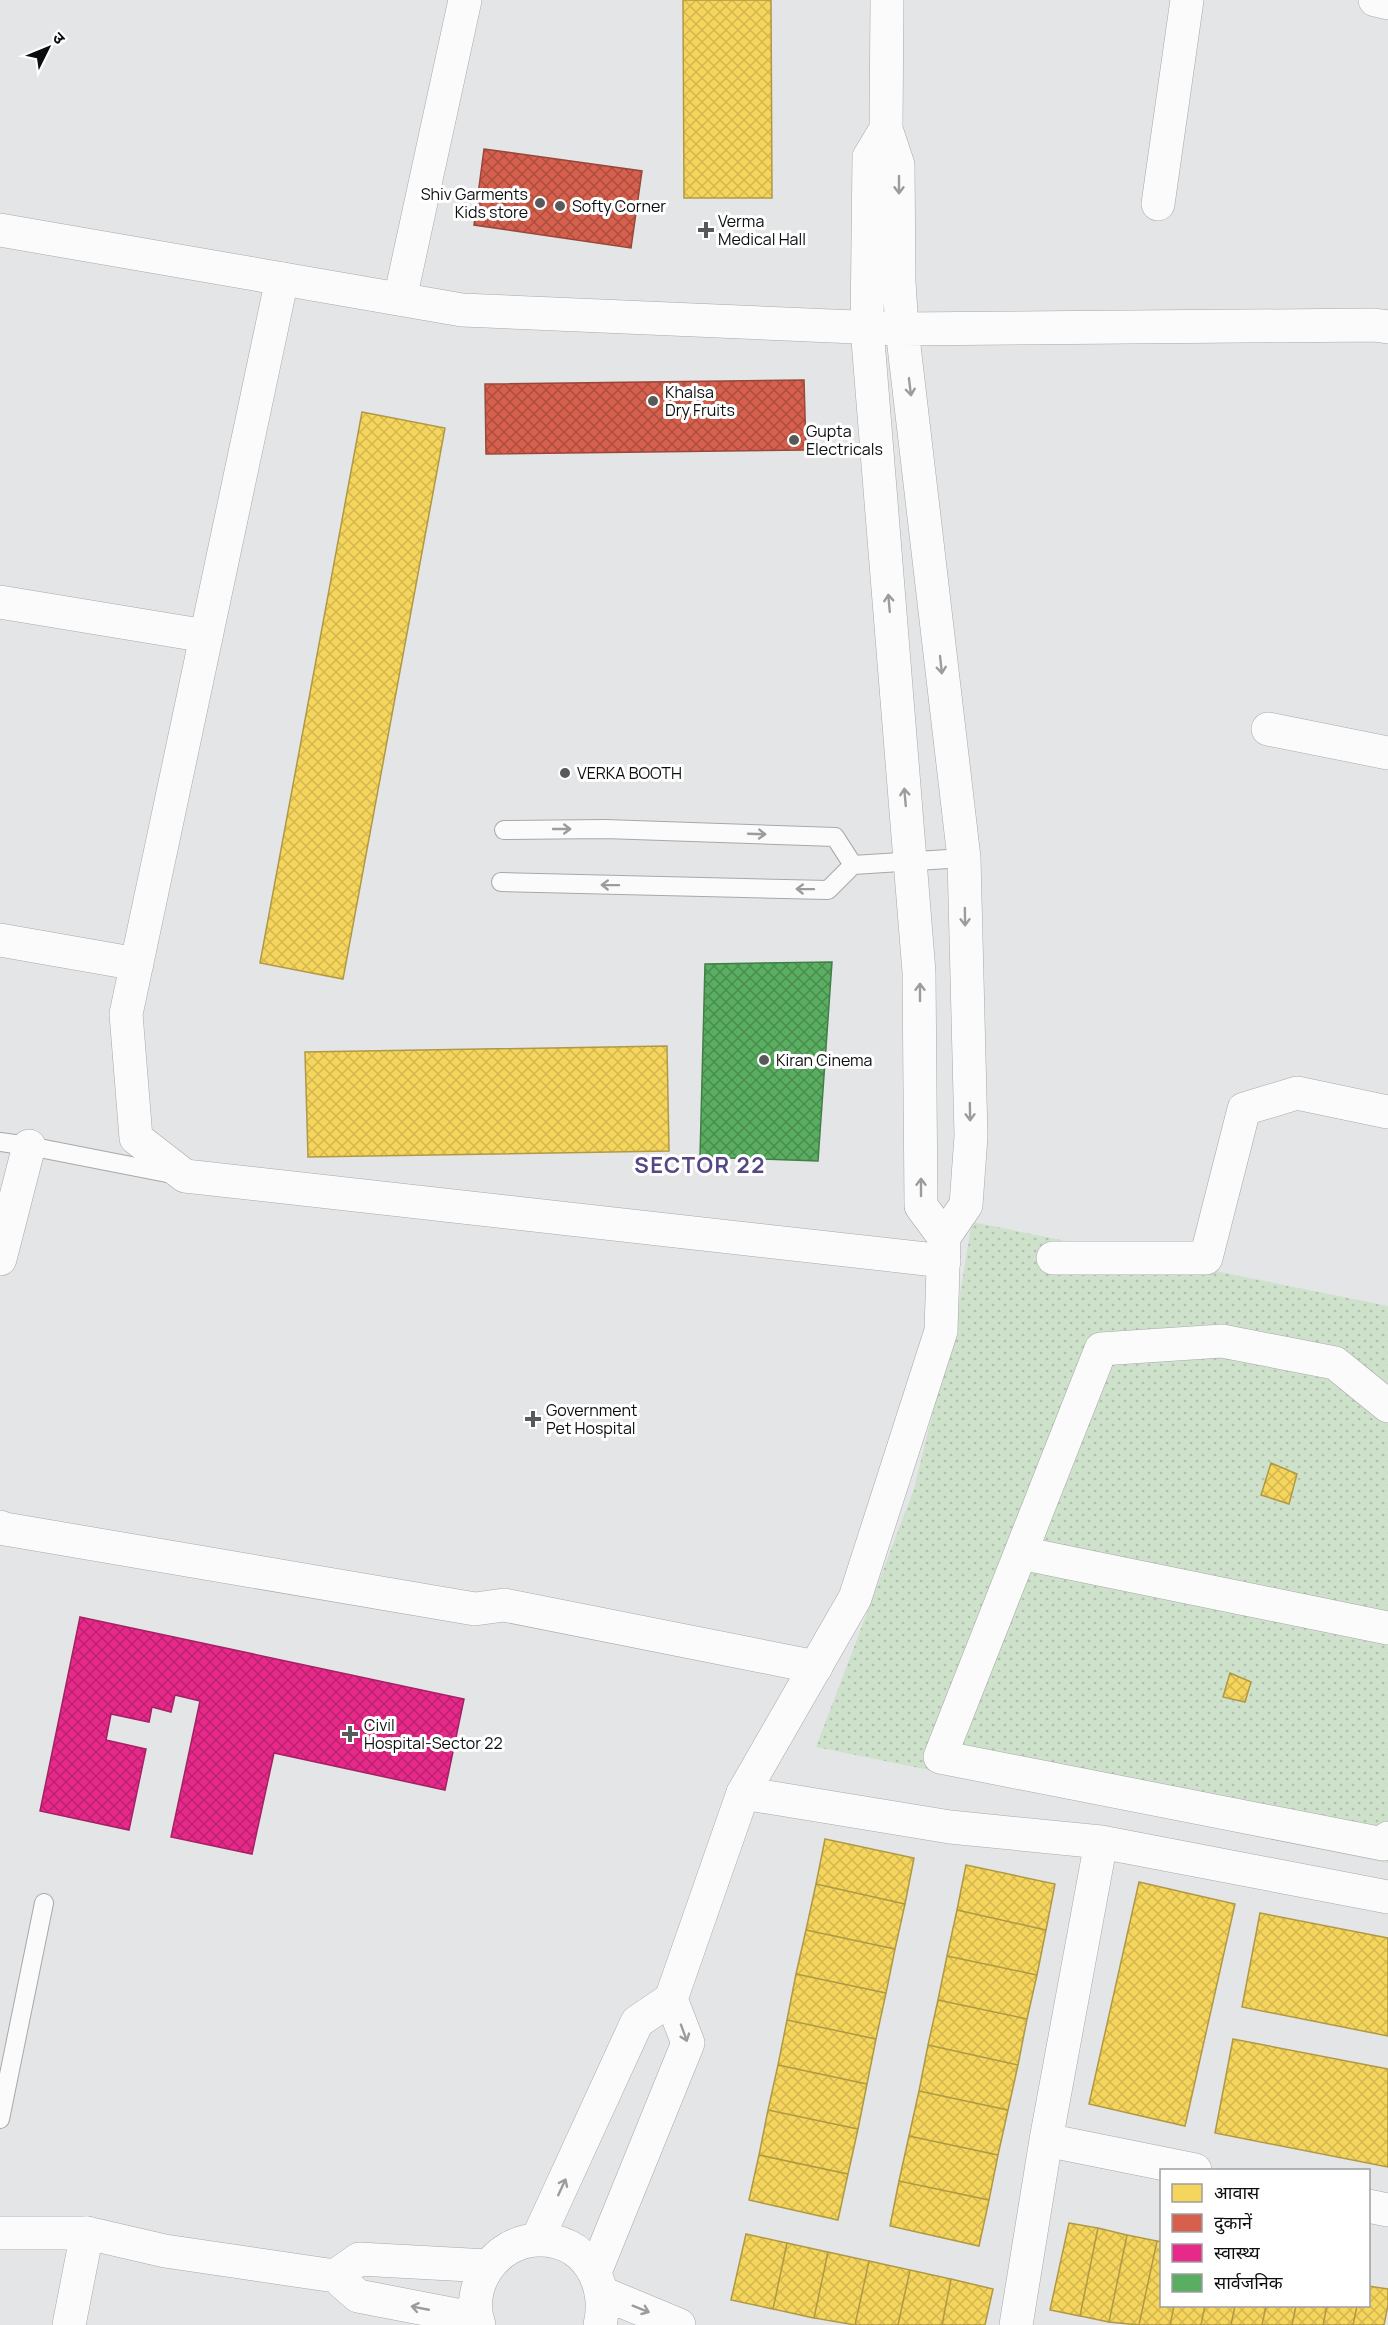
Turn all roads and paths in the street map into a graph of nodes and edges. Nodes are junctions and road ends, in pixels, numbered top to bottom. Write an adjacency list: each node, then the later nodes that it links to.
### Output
1 (465, 0): 10 (street)
2 (887, 0): 6 (street)
3 (1187, 0): 7 (street)
4 (1375, 0): 5 (street)
5 (1388, 3)
6 (886, 129): 12 (street); 13 (street, one-way to 13)
7 (1158, 204)
8 (0, 230): 9 (street)
9 (282, 279): 10 (street); 15 (street)
10 (400, 299): 12 (street)
11 (1388, 327): 13 (street)
12 (867, 328): 13 (street); 20 (street, one-way to 12)
13 (902, 329): 19 (street, one-way to 19)
14 (0, 603): 15 (street)
15 (206, 636): 24 (street)
16 (1268, 729): 17 (street)
17 (1388, 753)
18 (504, 830): 21 (lane, one-way to 21)
19 (964, 858): 20 (lane); 28 (street, one-way to 28)
20 (910, 861): 21 (lane); 28 (street, one-way to 20)
21 (853, 865): 22 (lane, one-way to 22)
22 (501, 882)
23 (0, 940): 24 (street)
24 (137, 964): 27 (street)
25 (1388, 1112): 29 (street)
26 (14, 1144): 27 (lane); 30 (street)
27 (185, 1176): 28 (street)
28 (944, 1249): 35 (street)
29 (1053, 1258)
30 (0, 1259)
31 (1388, 1406): 33 (street)
32 (0, 1527): 35 (street)
33 (1020, 1553): 34 (street); 37 (street)
34 (1388, 1628)
35 (816, 1667): 36 (street)
36 (743, 1793): 38 (street); 41 (street)
37 (1388, 1838)
38 (1101, 1842): 39 (street); 43 (street)
39 (1388, 1897)
40 (44, 1903): 42 (lane)
41 (671, 1999): 49 (street, one-way to 41); 52 (street, one-way to 52)
42 (0, 2119)
43 (1046, 2140): 44 (street); 56 (street)
44 (1190, 2169)
45 (1370, 2206): 46 (street)
46 (1388, 2210)
47 (0, 2233): 48 (street)
48 (87, 2233): 51 (street); 54 (street)
49 (537, 2240): 50 (street); 52 (street)
50 (488, 2266): 51 (street); 53 (street)
51 (336, 2276): 53 (street, one-way to 51)
52 (599, 2297): 55 (street, one-way to 55)
53 (478, 2322)
54 (69, 2325)
55 (679, 2325)
56 (1016, 2325)

